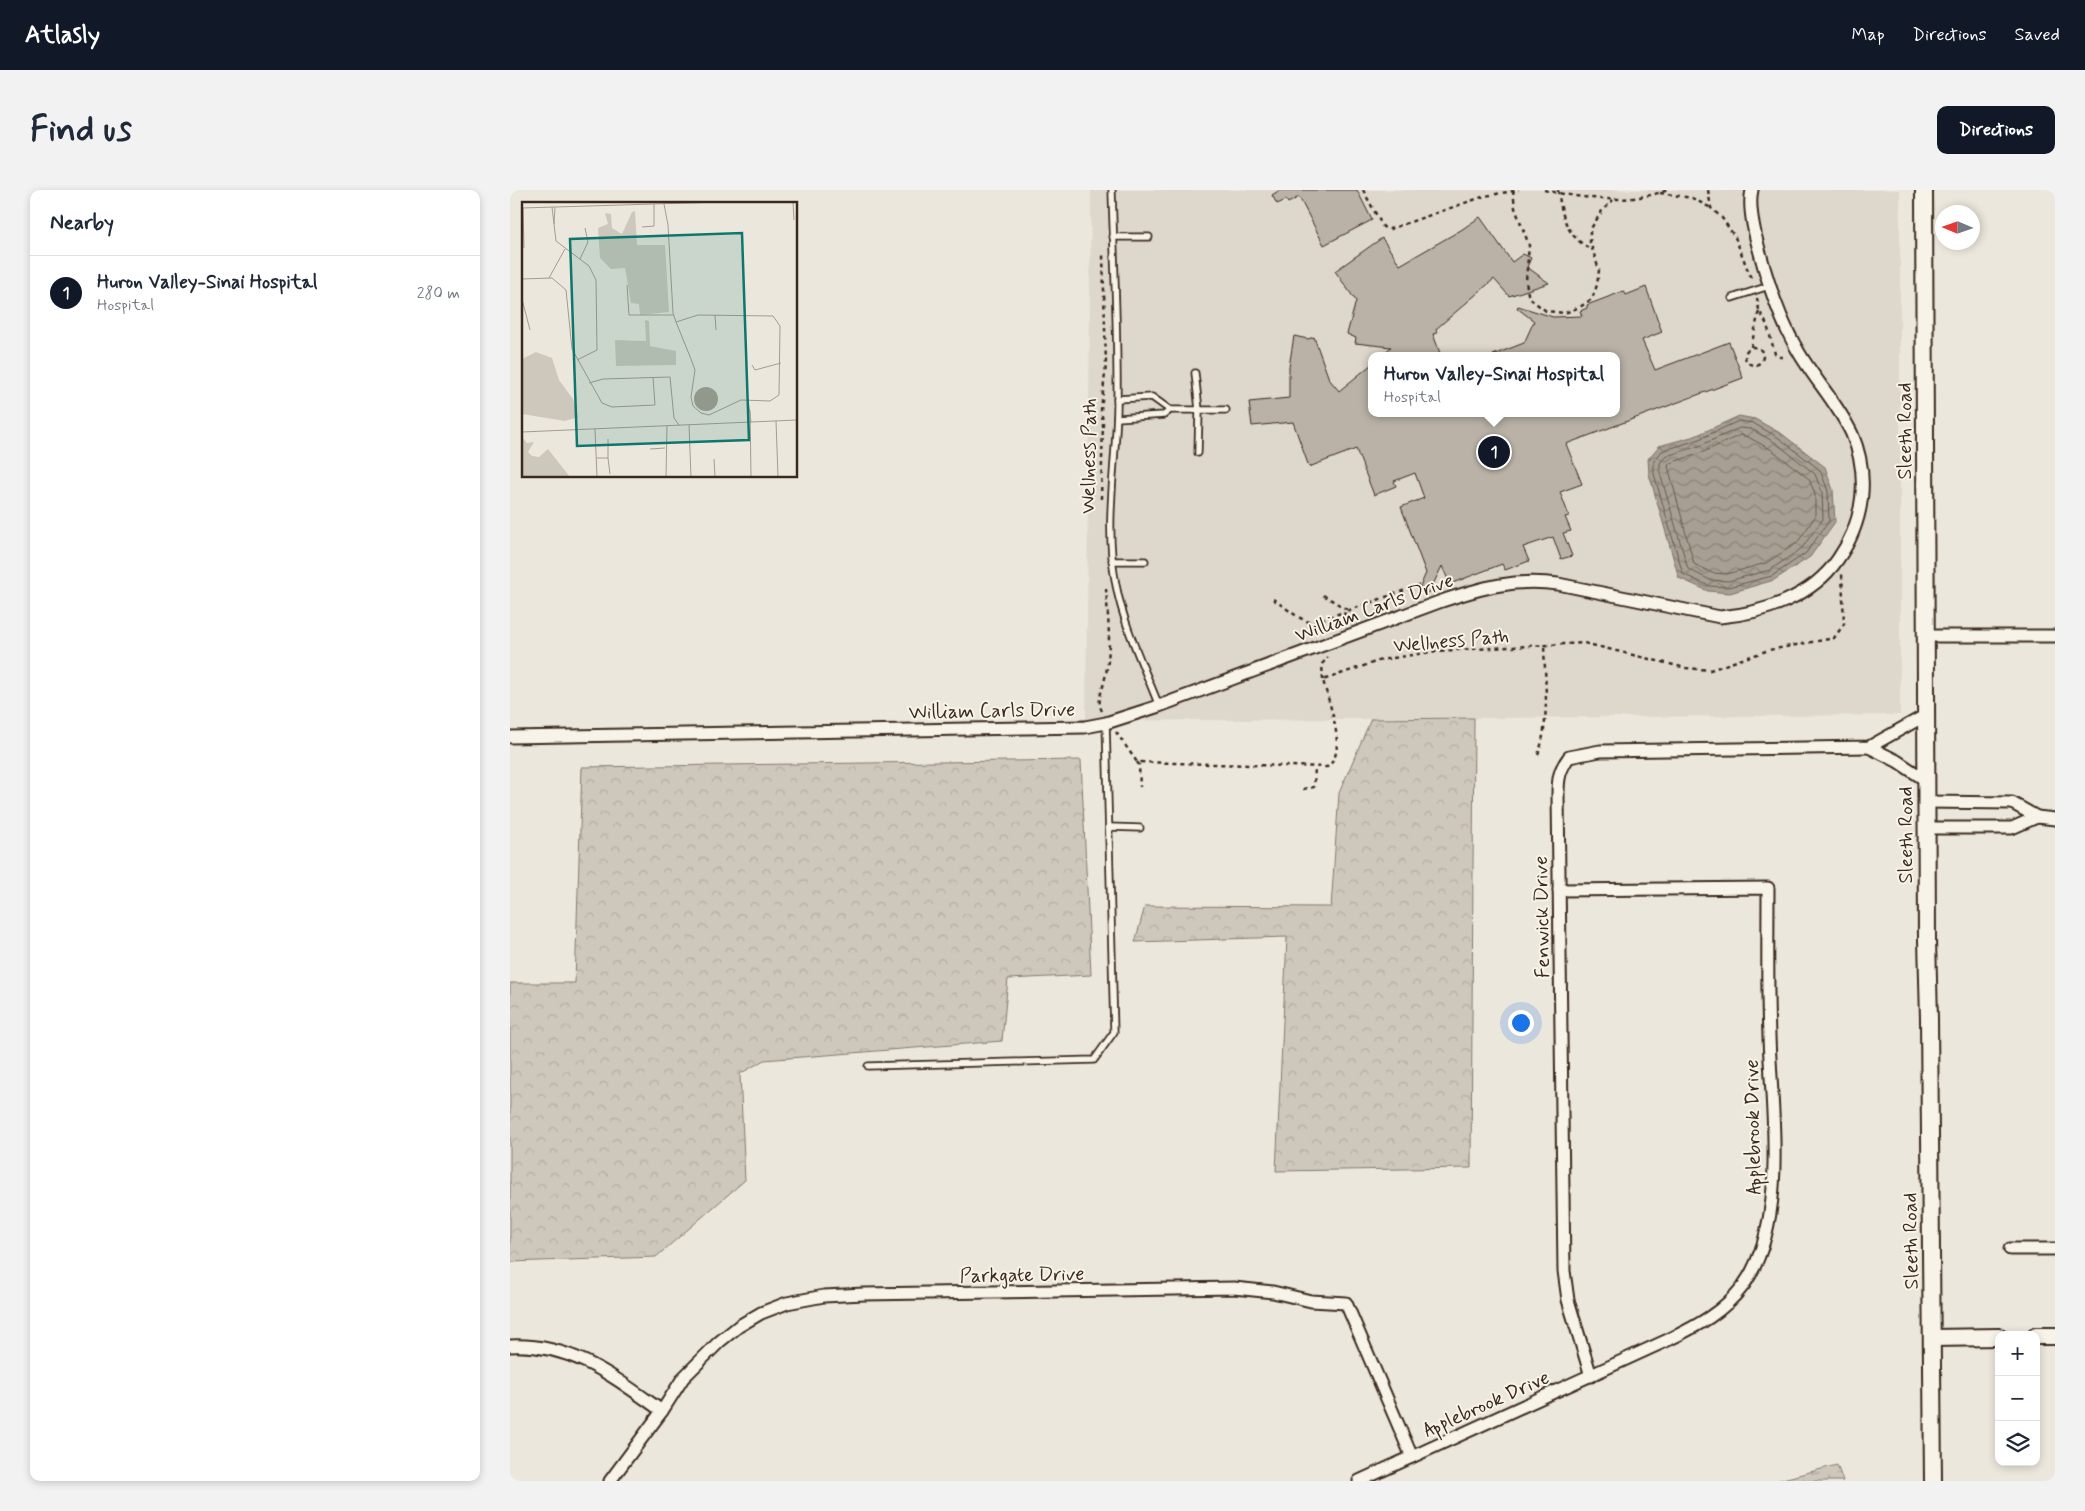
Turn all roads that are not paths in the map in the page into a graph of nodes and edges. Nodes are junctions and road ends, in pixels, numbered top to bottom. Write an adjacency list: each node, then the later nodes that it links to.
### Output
1 (1112, 190): 4 (lane)
2 (1751, 190): 6 (street, William Carls Drive)
3 (1924, 190): 17 (street, Sleeth Road)
4 (1113, 237): 5 (lane); 9 (lane)
5 (1149, 237)
6 (1769, 286): 7 (lane); 19 (street, William Carls Drive)
7 (1732, 298)
8 (1195, 373): 11 (lane)
9 (1117, 398): 10 (lane); 13 (lane)
10 (1170, 410): 11 (lane); 13 (lane)
11 (1200, 410): 12 (lane); 14 (lane)
12 (1226, 410)
13 (1116, 418): 15 (lane)
14 (1198, 453)
15 (1112, 561): 16 (lane); 19 (lane)
16 (1145, 561)
17 (1926, 636): 18 (street); 20 (street, Sleeth Road)
18 (2055, 636)
19 (1159, 706): 21 (street, William Carls Drive)
20 (1926, 716): 23 (street, Fenwick Drive); 24 (street, Sleeth Road)
21 (1107, 723): 22 (street, William Carls Drive); 28 (lane)
22 (510, 737)
23 (1869, 747): 24 (street, Fenwick Drive); 31 (street, Fenwick Drive)
24 (1927, 781): 25 (street, Sleeth Road)
25 (1926, 802): 26 (street); 30 (street, Sleeth Road)
26 (2037, 816): 27 (street); 30 (street)
27 (2055, 819)
28 (1109, 828): 29 (lane); 32 (lane)
29 (1140, 828)
30 (1926, 828): 38 (street, Sleeth Road)
31 (1560, 890): 40 (street, Fenwick Drive); 40 (street, Applebrook Drive)
32 (868, 1066)
33 (2010, 1249): 34 (street)
34 (2055, 1249)
35 (2040, 1336): 36 (street)
36 (2055, 1336)
37 (1995, 1337): 38 (street)
38 (1932, 1338): 45 (street, Sleeth Road)
39 (510, 1346): 41 (street)
40 (1591, 1376): 42 (street, Applebrook Drive)
41 (662, 1411): 42 (street, Parkgate Drive); 43 (street, Parkgate Drive)
42 (1412, 1457): 44 (street, Applebrook Drive)
43 (610, 1481)
44 (1359, 1481)
45 (1933, 1481)

